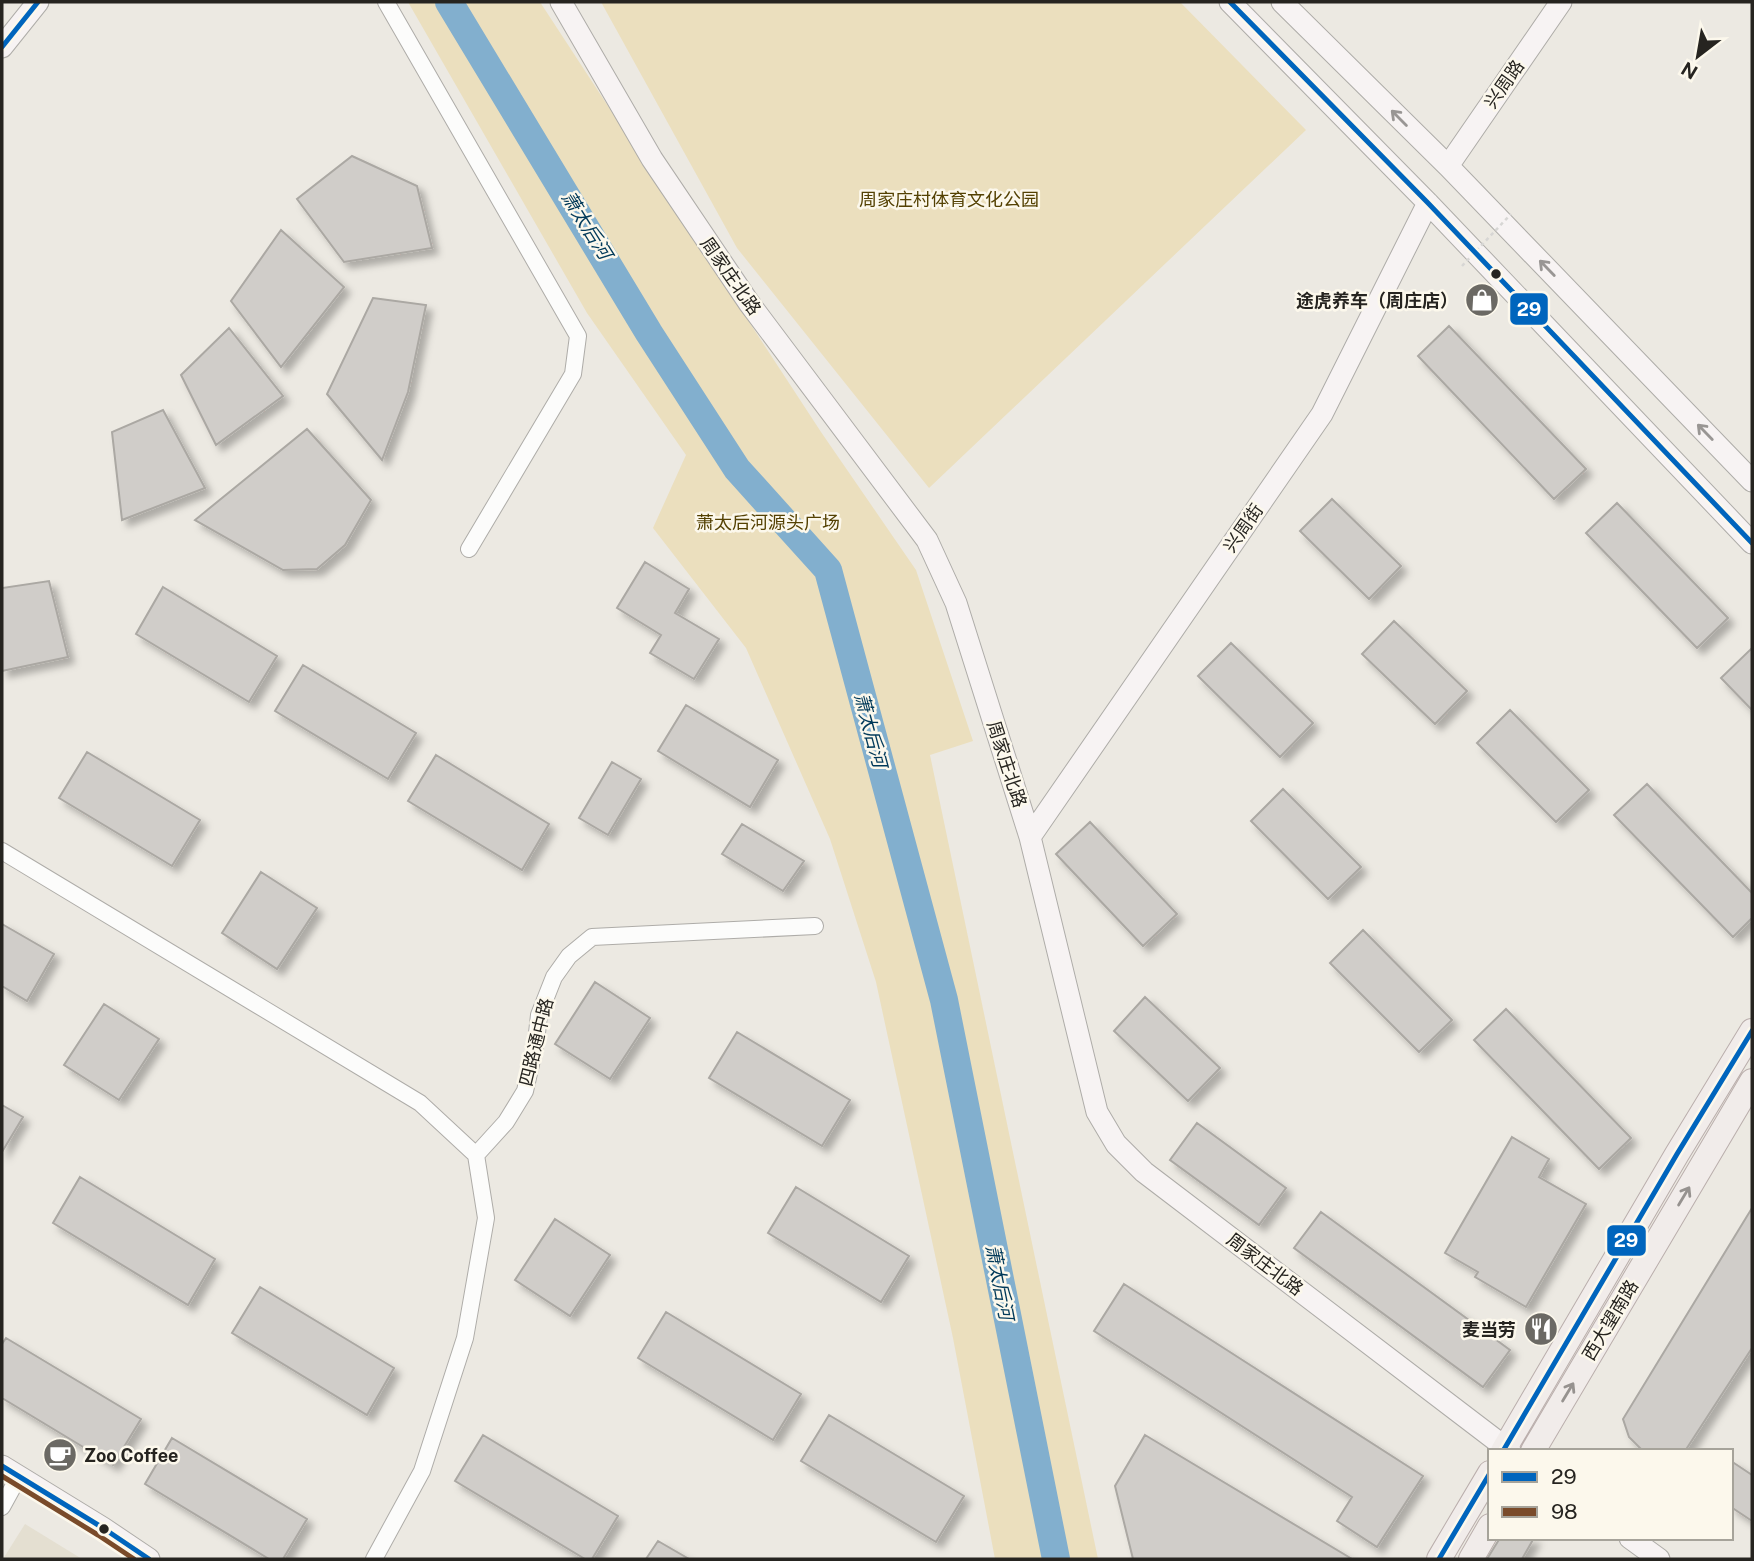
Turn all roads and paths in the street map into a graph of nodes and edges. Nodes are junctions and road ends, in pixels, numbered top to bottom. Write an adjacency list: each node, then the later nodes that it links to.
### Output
1 (38, 2): 7 (street)
2 (386, 2): 14 (street)
3 (561, 2): 15 (street, 周家庄北路)
4 (1230, 2): 9 (street)
5 (1282, 2): 8 (street, one-way to 5)
6 (1561, 2): 8 (street, 兴周路)
7 (2, 47)
8 (1448, 166): 12 (street, one-way to 8)
9 (1427, 203): 13 (street); 15 (street, 兴周街)
10 (1511, 215): 11 (path, bridge)
11 (1462, 266)
12 (1752, 481)
13 (1752, 543)
14 (469, 549)
15 (1030, 837): 21 (street, 周家庄北路)
16 (2, 850): 20 (street)
17 (815, 926): 20 (street, 四路通中路)
18 (1752, 1031): 21 (main road, 西大望南路)
19 (1752, 1080): 22 (main road, 西大望南路, one-way to 19)
20 (476, 1155): 29 (street)
21 (1506, 1449)
22 (1534, 1449)
23 (10, 1471): 25 (street); 28 (street)
24 (1488, 1476): 30 (main road)
25 (2, 1507)
26 (1488, 1529): 31 (main road)
27 (1633, 1540): 32 (street)
28 (149, 1559)
29 (373, 1559)
30 (1439, 1559)
31 (1471, 1559)
32 (1659, 1559)

